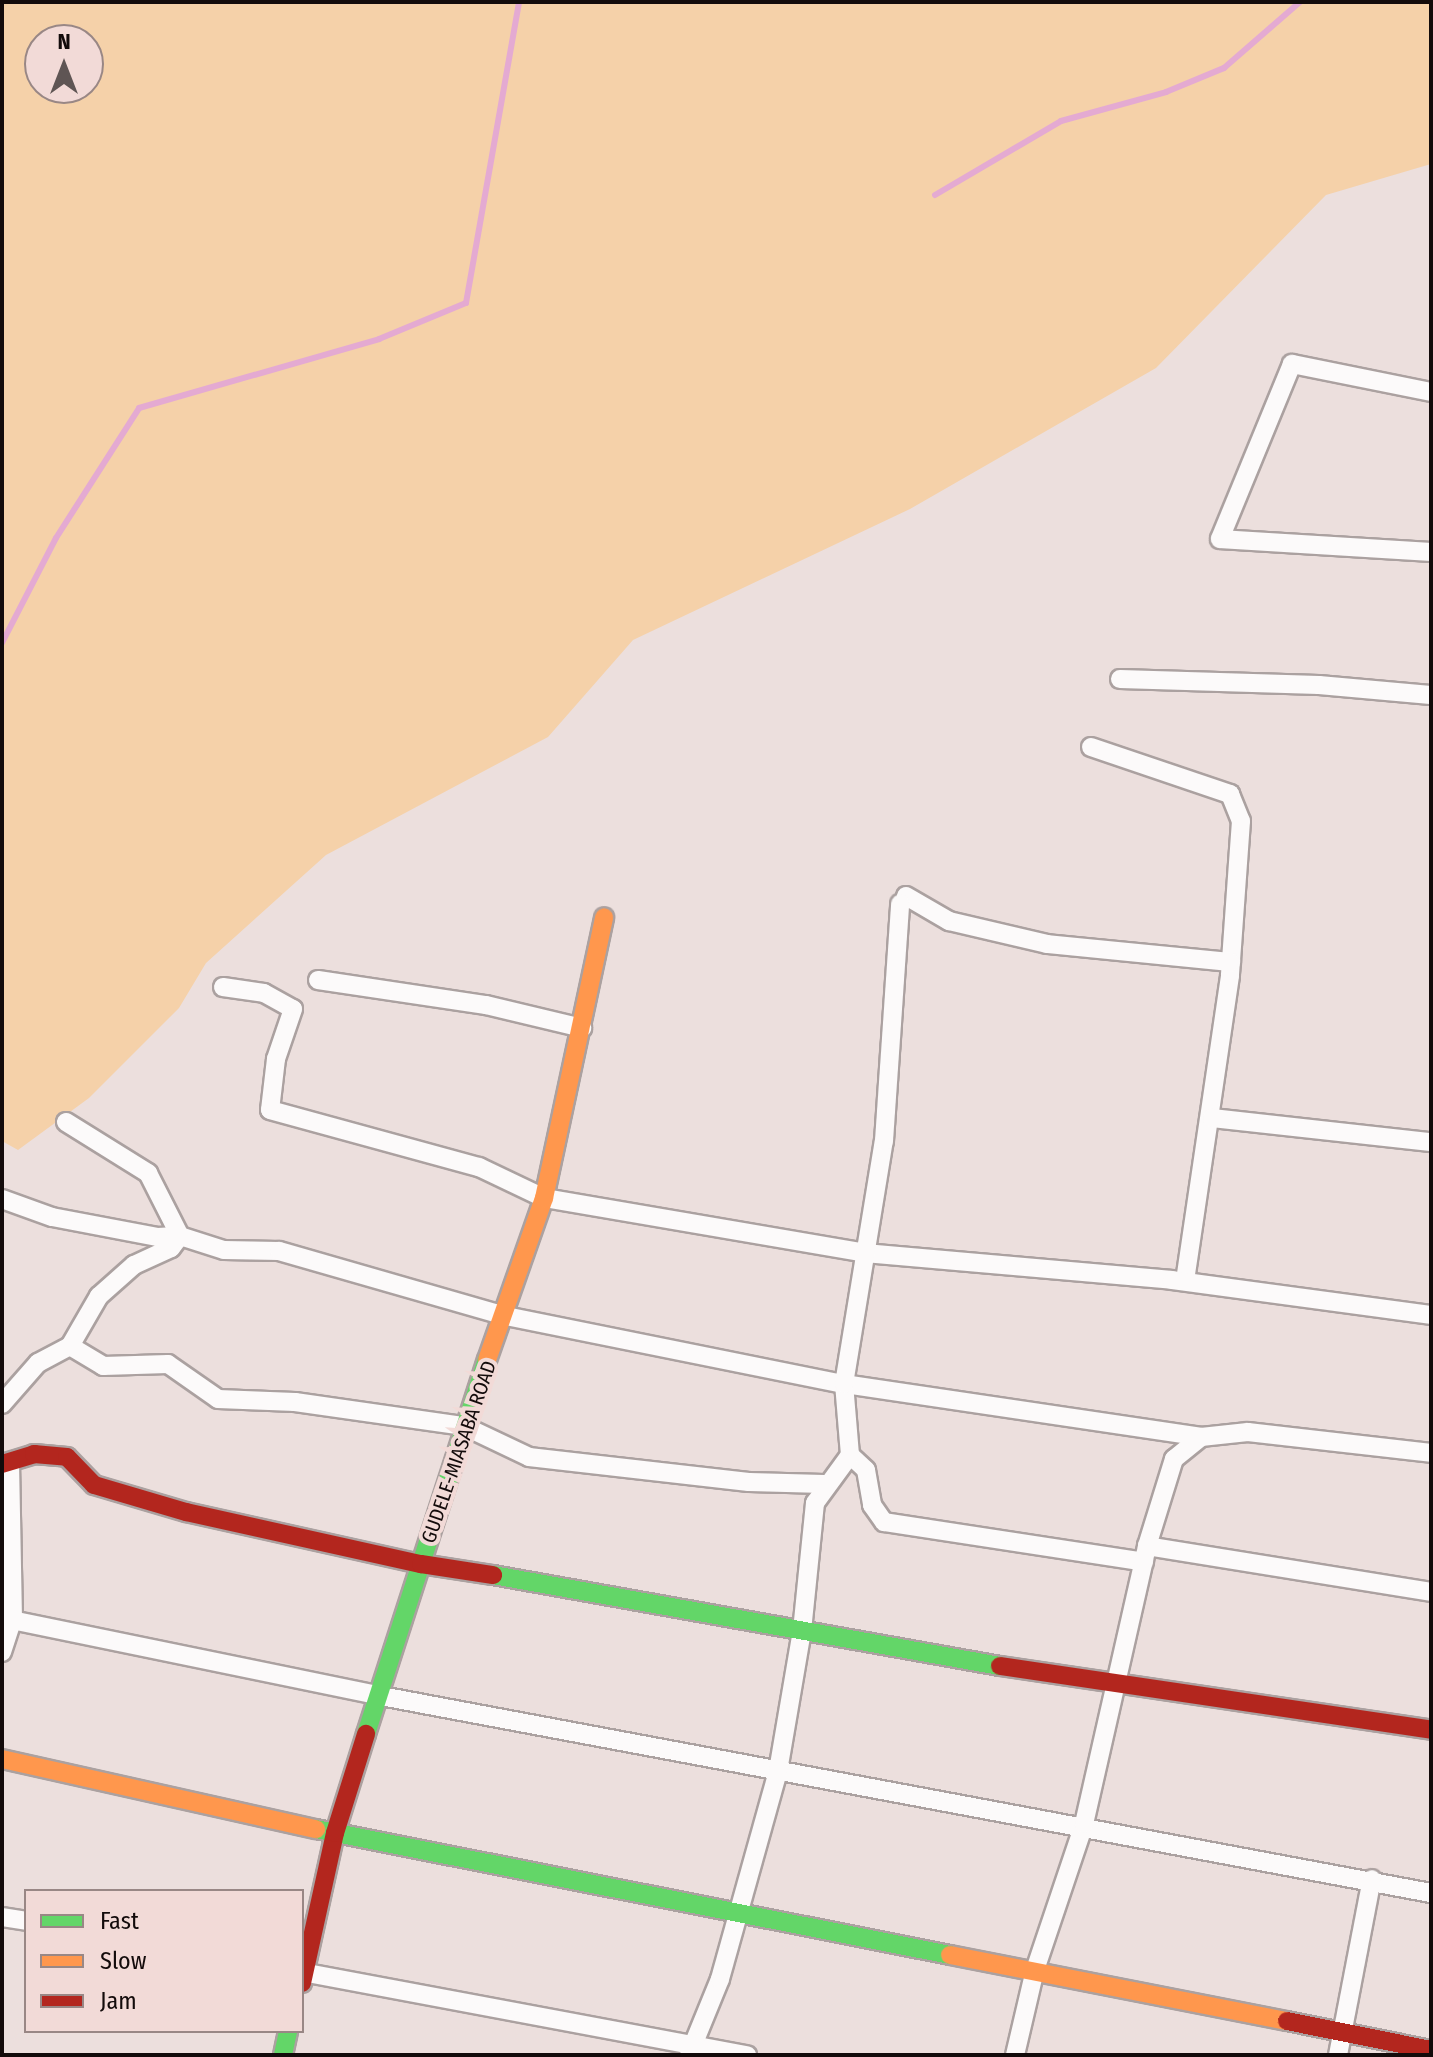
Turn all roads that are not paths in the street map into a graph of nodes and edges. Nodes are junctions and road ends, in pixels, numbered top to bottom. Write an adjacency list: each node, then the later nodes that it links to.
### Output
1 (1431, 392): 2 (street)
2 (1431, 552)
3 (1120, 679): 4 (street)
4 (1431, 695)
5 (1091, 747): 7 (street)
6 (604, 917): 10 (street, GUDELE-MIASABA ROAD)
7 (1231, 962): 11 (street); 17 (street)
8 (318, 980): 10 (street)
9 (223, 987): 14 (street)
10 (582, 1028): 14 (street, GUDELE-MIASABA ROAD)
11 (1212, 1118): 13 (street); 18 (street)
12 (66, 1122): 16 (street)
13 (1431, 1142)
14 (544, 1198): 17 (street); 20 (street, GUDELE-MIASABA ROAD)
15 (2, 1199): 16 (street)
16 (180, 1236): 20 (street); 21 (street)
17 (865, 1253): 18 (street); 22 (street)
18 (1185, 1281): 19 (street)
19 (1431, 1315)
20 (506, 1316): 22 (street); 24 (street, GUDELE-MIASABA ROAD)
21 (70, 1346): 23 (street); 24 (street)
22 (844, 1384): 25 (street); 27 (street)
23 (2, 1404)
24 (464, 1426): 29 (street); 31 (street, GUDELE-MIASABA ROAD)
25 (1201, 1437): 26 (street); 30 (street)
26 (1431, 1453)
27 (850, 1455): 29 (street); 30 (street)
28 (6, 1464): 31 (street); 33 (street)
29 (824, 1484): 34 (street)
30 (1145, 1554): 32 (street); 36 (street)
31 (421, 1564): 34 (street); 37 (street, GUDELE-MIASABA ROAD)
32 (1431, 1592)
33 (7, 1618): 35 (street); 37 (street)
34 (802, 1631): 36 (street); 40 (street)
35 (2, 1652)
36 (1119, 1683): 38 (street); 41 (street)
37 (381, 1696): 40 (street); 42 (street, GUDELE-MIASABA ROAD)
38 (1431, 1730)
39 (2, 1759): 42 (street)
40 (778, 1771): 41 (street); 45 (street)
41 (1084, 1824): 43 (street); 48 (street)
42 (335, 1833): 45 (street); 49 (street, GUDELE-MIASABA ROAD)
43 (1372, 1879): 44 (street); 51 (street)
44 (1431, 1893)
45 (738, 1914): 48 (street); 53 (street)
46 (2, 1917): 47 (street)
47 (24, 1921)
48 (1035, 1970): 51 (street); 57 (street)
49 (304, 1972)
50 (304, 1976): 53 (street)
51 (1342, 2030): 54 (street); 58 (street)
52 (288, 2033): 55 (street)
53 (691, 2050): 56 (street)
54 (1431, 2050)
55 (283, 2055)
56 (747, 2055)
57 (1015, 2055)
58 (1338, 2055)

